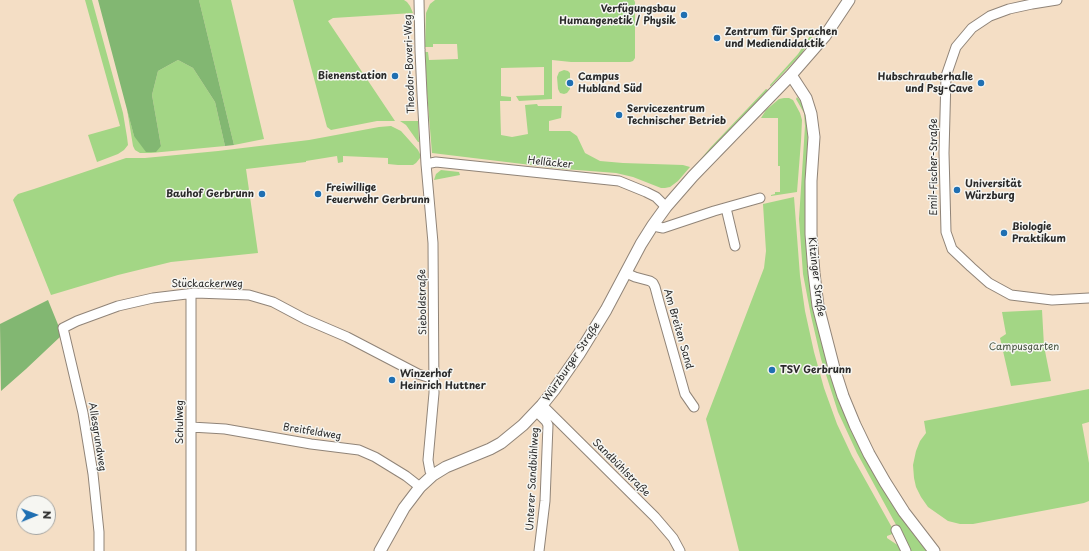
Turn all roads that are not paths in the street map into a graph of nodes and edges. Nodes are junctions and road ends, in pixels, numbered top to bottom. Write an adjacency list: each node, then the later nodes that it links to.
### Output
1 (420, 0): 5 (street, Theodor-Boveri-Weg)
2 (849, 0): 4 (street, Würzburger Straße)
3 (1057, 0): 14 (street, Emil-Fischer-Straße)
4 (791, 75): 8 (street, Würzburger Straße); 29 (street, Kitzinger Straße)
5 (424, 127): 6 (street, Sieboldstraße)
6 (426, 164): 8 (street, Helläcker); 16 (street, Sieboldstraße)
7 (760, 198): 9 (street)
8 (666, 207): 10 (street, Würzburger Straße)
9 (726, 208): 10 (street); 11 (street)
10 (653, 225): 12 (street, Würzburger Straße)
11 (735, 246)
12 (626, 273): 17 (street, Am Breiten Sand); 18 (street, Würzburger Straße)
13 (191, 294): 15 (street, Stückackerweg); 16 (street, Stückackerweg); 19 (street, Schulweg)
14 (1089, 298)
15 (63, 328): 23 (street, Allesgrundweg)
16 (434, 379): 20 (street, Sieboldstraße)
17 (694, 407)
18 (539, 408): 20 (street, Würzburger Straße); 26 (street, Unterer Sandbühlweg); 27 (street, Sandbühlstraße)
19 (190, 427): 21 (street, Breitfeldweg); 24 (street, Schulweg)
20 (433, 475): 21 (street, Würzburger Straße)
21 (420, 487): 25 (street, Würzburger Straße)
22 (896, 530): 28 (street)
23 (99, 551)
24 (191, 551)
25 (380, 551)
26 (539, 551)
27 (680, 551)
28 (906, 551)
29 (934, 551)

